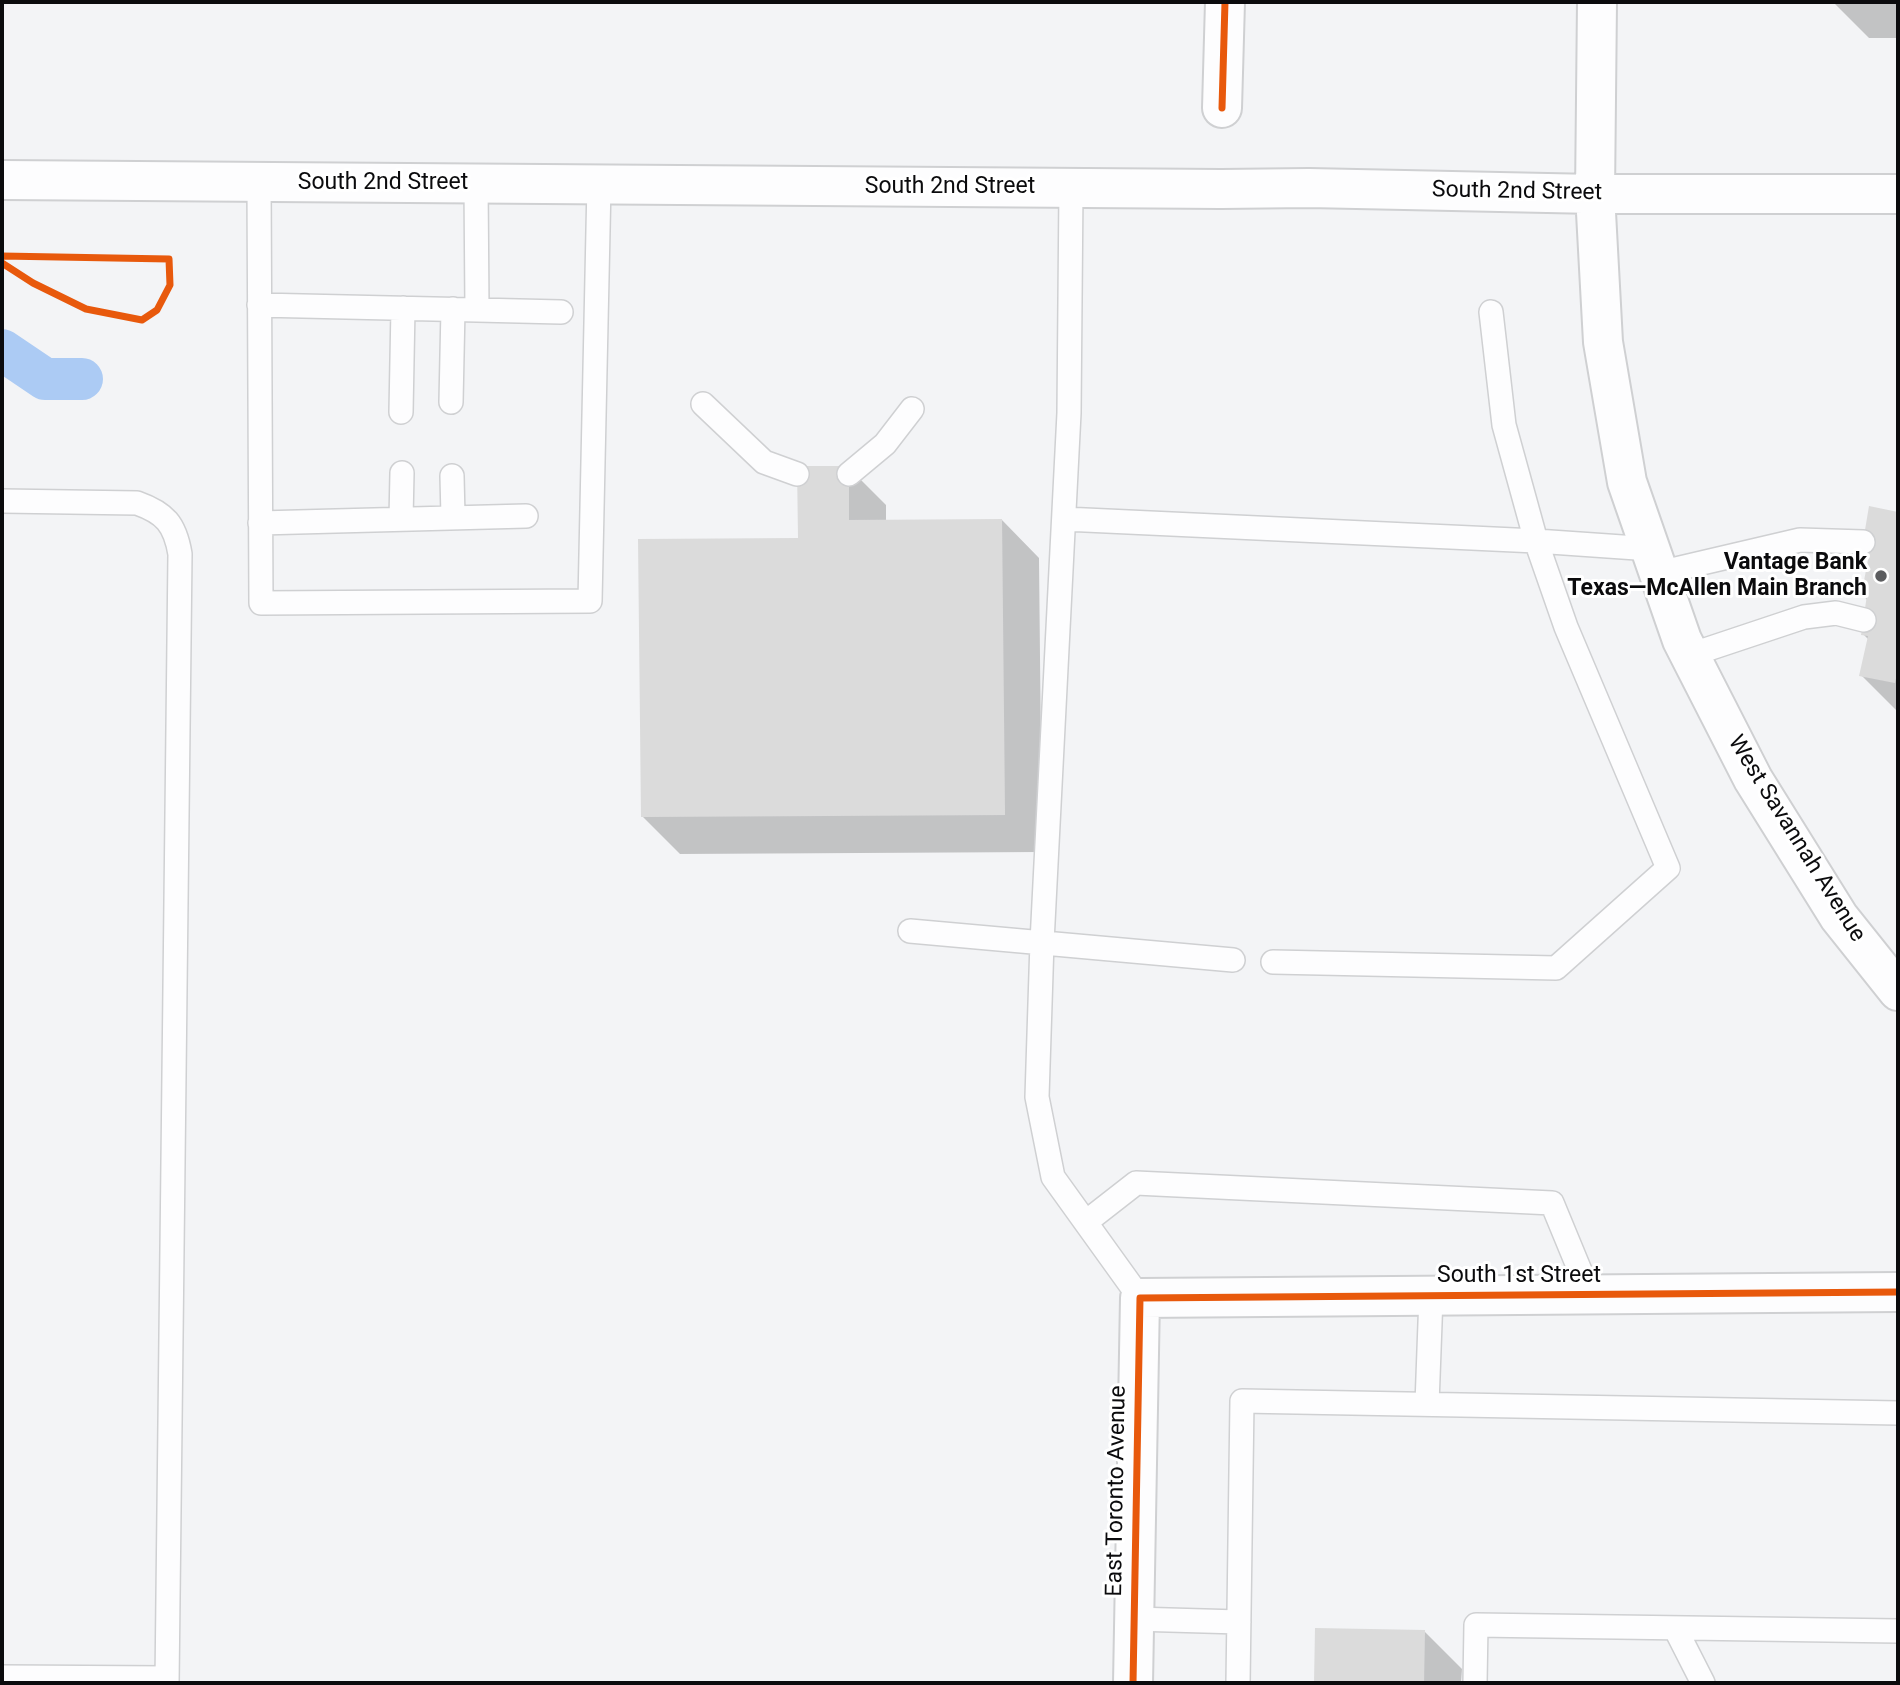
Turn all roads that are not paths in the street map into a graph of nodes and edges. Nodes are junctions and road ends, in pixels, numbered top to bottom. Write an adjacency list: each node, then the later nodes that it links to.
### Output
1 (1225, 2): 3 (main road)
2 (1597, 2): 9 (main road, West Savannah Avenue)
3 (1222, 108)
4 (2, 180): 5 (main road, South 2nd Street)
5 (259, 182): 6 (main road, South 2nd Street); 11 (lane)
6 (476, 183): 7 (main road, South 2nd Street); 14 (lane)
7 (598, 184): 8 (main road, South 2nd Street); 30 (lane)
8 (1070, 188): 9 (main road, South 2nd Street); 29 (lane)
9 (1595, 194): 10 (main road, South 2nd Street); 33 (main road, West Savannah Avenue)
10 (1898, 194)
11 (259, 305): 12 (lane); 30 (lane)
12 (403, 308): 13 (lane); 20 (lane)
13 (453, 309): 14 (lane); 17 (lane)
14 (477, 310): 15 (lane)
15 (561, 312)
16 (1492, 312): 31 (lane)
17 (451, 402)
18 (704, 404): 22 (lane)
19 (912, 409): 23 (lane)
20 (401, 412)
21 (402, 472): 28 (lane)
22 (797, 474)
23 (849, 474)
24 (452, 476): 27 (lane)
25 (2, 501): 53 (lane)
26 (526, 516): 27 (lane)
27 (453, 517): 28 (lane)
28 (401, 519): 30 (lane)
29 (1064, 519): 31 (lane); 37 (lane)
30 (260, 523)
31 (1536, 541): 33 (lane); 39 (lane)
32 (1863, 542): 33 (lane)
33 (1655, 561): 35 (main road, West Savannah Avenue)
34 (1864, 620): 35 (lane)
35 (1690, 656): 40 (main road, West Savannah Avenue)
36 (910, 931): 37 (lane)
37 (1042, 942): 38 (lane); 41 (lane)
38 (1233, 960)
39 (1273, 962)
40 (1898, 991)
41 (1086, 1222): 43 (lane); 45 (lane)
42 (1898, 1292): 43 (main road, South 1st Street)
43 (1590, 1295): 44 (main road, South 1st Street)
44 (1431, 1296): 45 (main road, South 1st Street); 46 (lane)
45 (1140, 1298): 48 (main road, East Toronto Avenue)
46 (1427, 1404): 47 (lane); 49 (lane)
47 (1898, 1413)
48 (1134, 1619): 49 (lane); 54 (main road, East Toronto Avenue)
49 (1239, 1622): 55 (lane)
50 (1675, 1628): 51 (lane); 56 (lane); 57 (lane)
51 (1898, 1631)
52 (2, 1677): 53 (lane)
53 (167, 1681)
54 (1133, 1683)
55 (1238, 1683)
56 (1475, 1683)
57 (1703, 1683)

